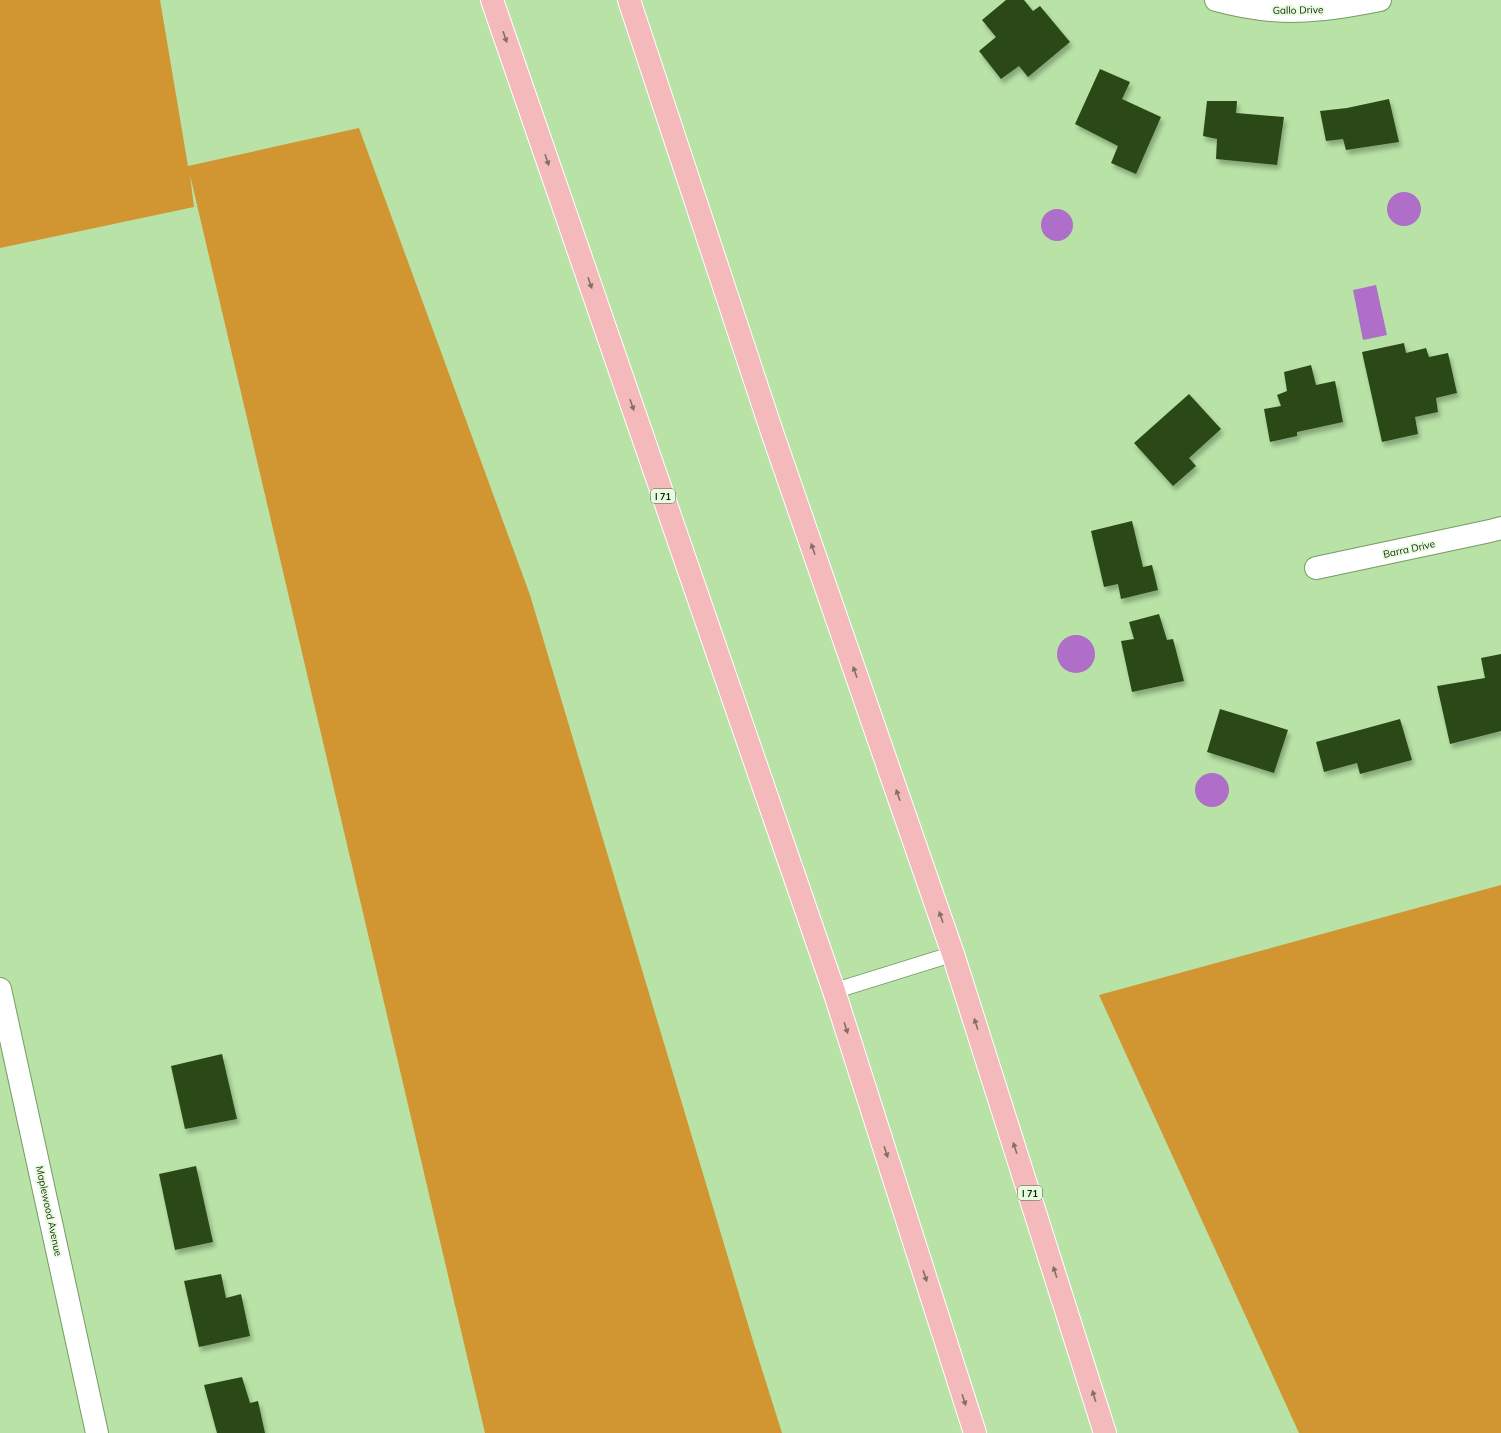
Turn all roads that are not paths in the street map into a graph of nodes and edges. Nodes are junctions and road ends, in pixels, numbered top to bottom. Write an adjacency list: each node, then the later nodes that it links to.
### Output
1 (492, 0): 9 (highway, I 71, one-way to 9)
2 (629, 0): 7 (highway, I 71, one-way to 2)
3 (1216, 0): 4 (street, Gallo Drive)
4 (1380, 0)
5 (1501, 528): 6 (street, Barra Drive)
6 (1316, 568)
7 (953, 954): 9 (lane); 12 (highway, I 71, one-way to 7)
8 (0, 989): 10 (street, Maplewood Avenue)
9 (834, 991): 11 (highway, I 71, one-way to 11)
10 (97, 1433)
11 (975, 1433)
12 (1105, 1433)

